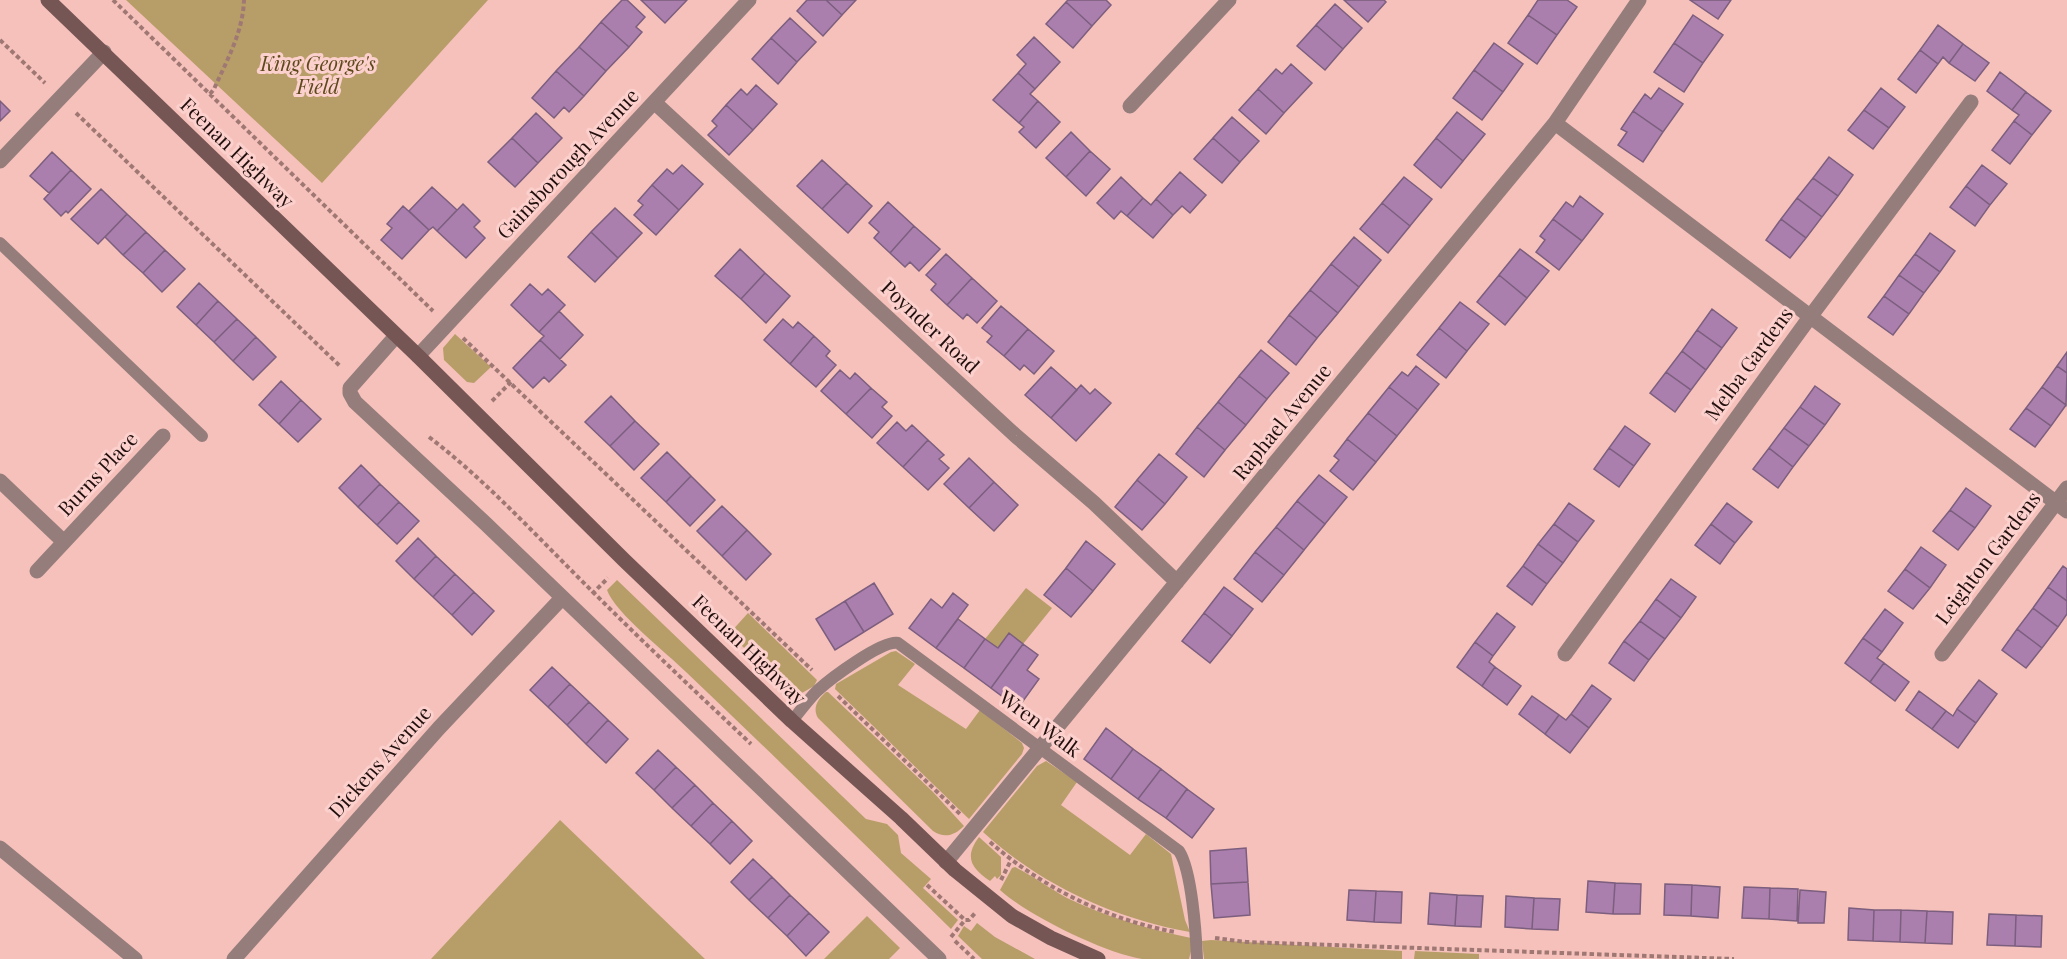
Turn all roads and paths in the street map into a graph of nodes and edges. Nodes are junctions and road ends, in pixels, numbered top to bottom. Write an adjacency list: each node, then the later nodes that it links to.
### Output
1 (48, 0): 8 (street, Feenan Highway)
2 (113, 0): 10 (path)
3 (244, 0): 10 (path)
4 (749, 0): 11 (street, Gainsborough Avenue)
5 (1229, 0): 13 (street)
6 (1639, 0): 15 (street, Raphael Avenue)
7 (0, 40): 9 (path)
8 (104, 52): 16 (street); 20 (street, Feenan Highway)
9 (50, 87)
10 (210, 94): 19 (path)
11 (654, 102): 19 (street, Gainsborough Avenue); 33 (street, Poynder Road)
12 (1971, 102): 18 (street, Melba Gardens)
13 (1130, 106)
14 (72, 109): 22 (path)
15 (1555, 123): 18 (street); 33 (street, Raphael Avenue)
16 (0, 161)
17 (0, 243): 27 (lane)
18 (1810, 316): 30 (street); 35 (street, Melba Gardens)
19 (448, 324): 21 (street, Gainsborough Avenue); 23 (path)
20 (396, 336): 21 (street, Feenan Highway); 34 (street)
21 (418, 356): 38 (street, Feenan Highway)
22 (344, 369)
23 (511, 382): 24 (path); 37 (path)
24 (493, 403)
25 (422, 432): 40 (path)
26 (163, 436): 31 (street, Burns Place)
27 (202, 436)
28 (0, 481): 31 (street, Burns Place)
29 (2067, 488): 30 (street, Leighton Gardens)
30 (2062, 507): 36 (street, Leighton Gardens)
31 (63, 541): 32 (street, Burns Place)
32 (37, 571)
33 (1177, 582): 39 (street, Raphael Avenue)
34 (562, 598): 49 (street, Dickens Avenue); 50 (street)
35 (1564, 654)
36 (1942, 654)
37 (826, 684): 38 (lane, Wren Walk); 39 (lane, Wren Walk); 41 (path)
38 (792, 721): 43 (street, Feenan Highway)
39 (1039, 747): 41 (street, Raphael Avenue); 46 (lane, Wren Walk)
40 (755, 748)
41 (974, 828): 43 (street, Raphael Avenue); 46 (path)
42 (0, 848): 48 (street)
43 (946, 862): 52 (street, Feenan Highway)
44 (927, 885): 45 (path)
45 (965, 920)
46 (1196, 936): 53 (lane, Wren Walk); 54 (path)
47 (951, 937): 51 (path)
48 (135, 959)
49 (234, 959)
50 (939, 959)
51 (974, 959)
52 (1098, 959)
53 (1197, 959)
54 (1734, 959)

